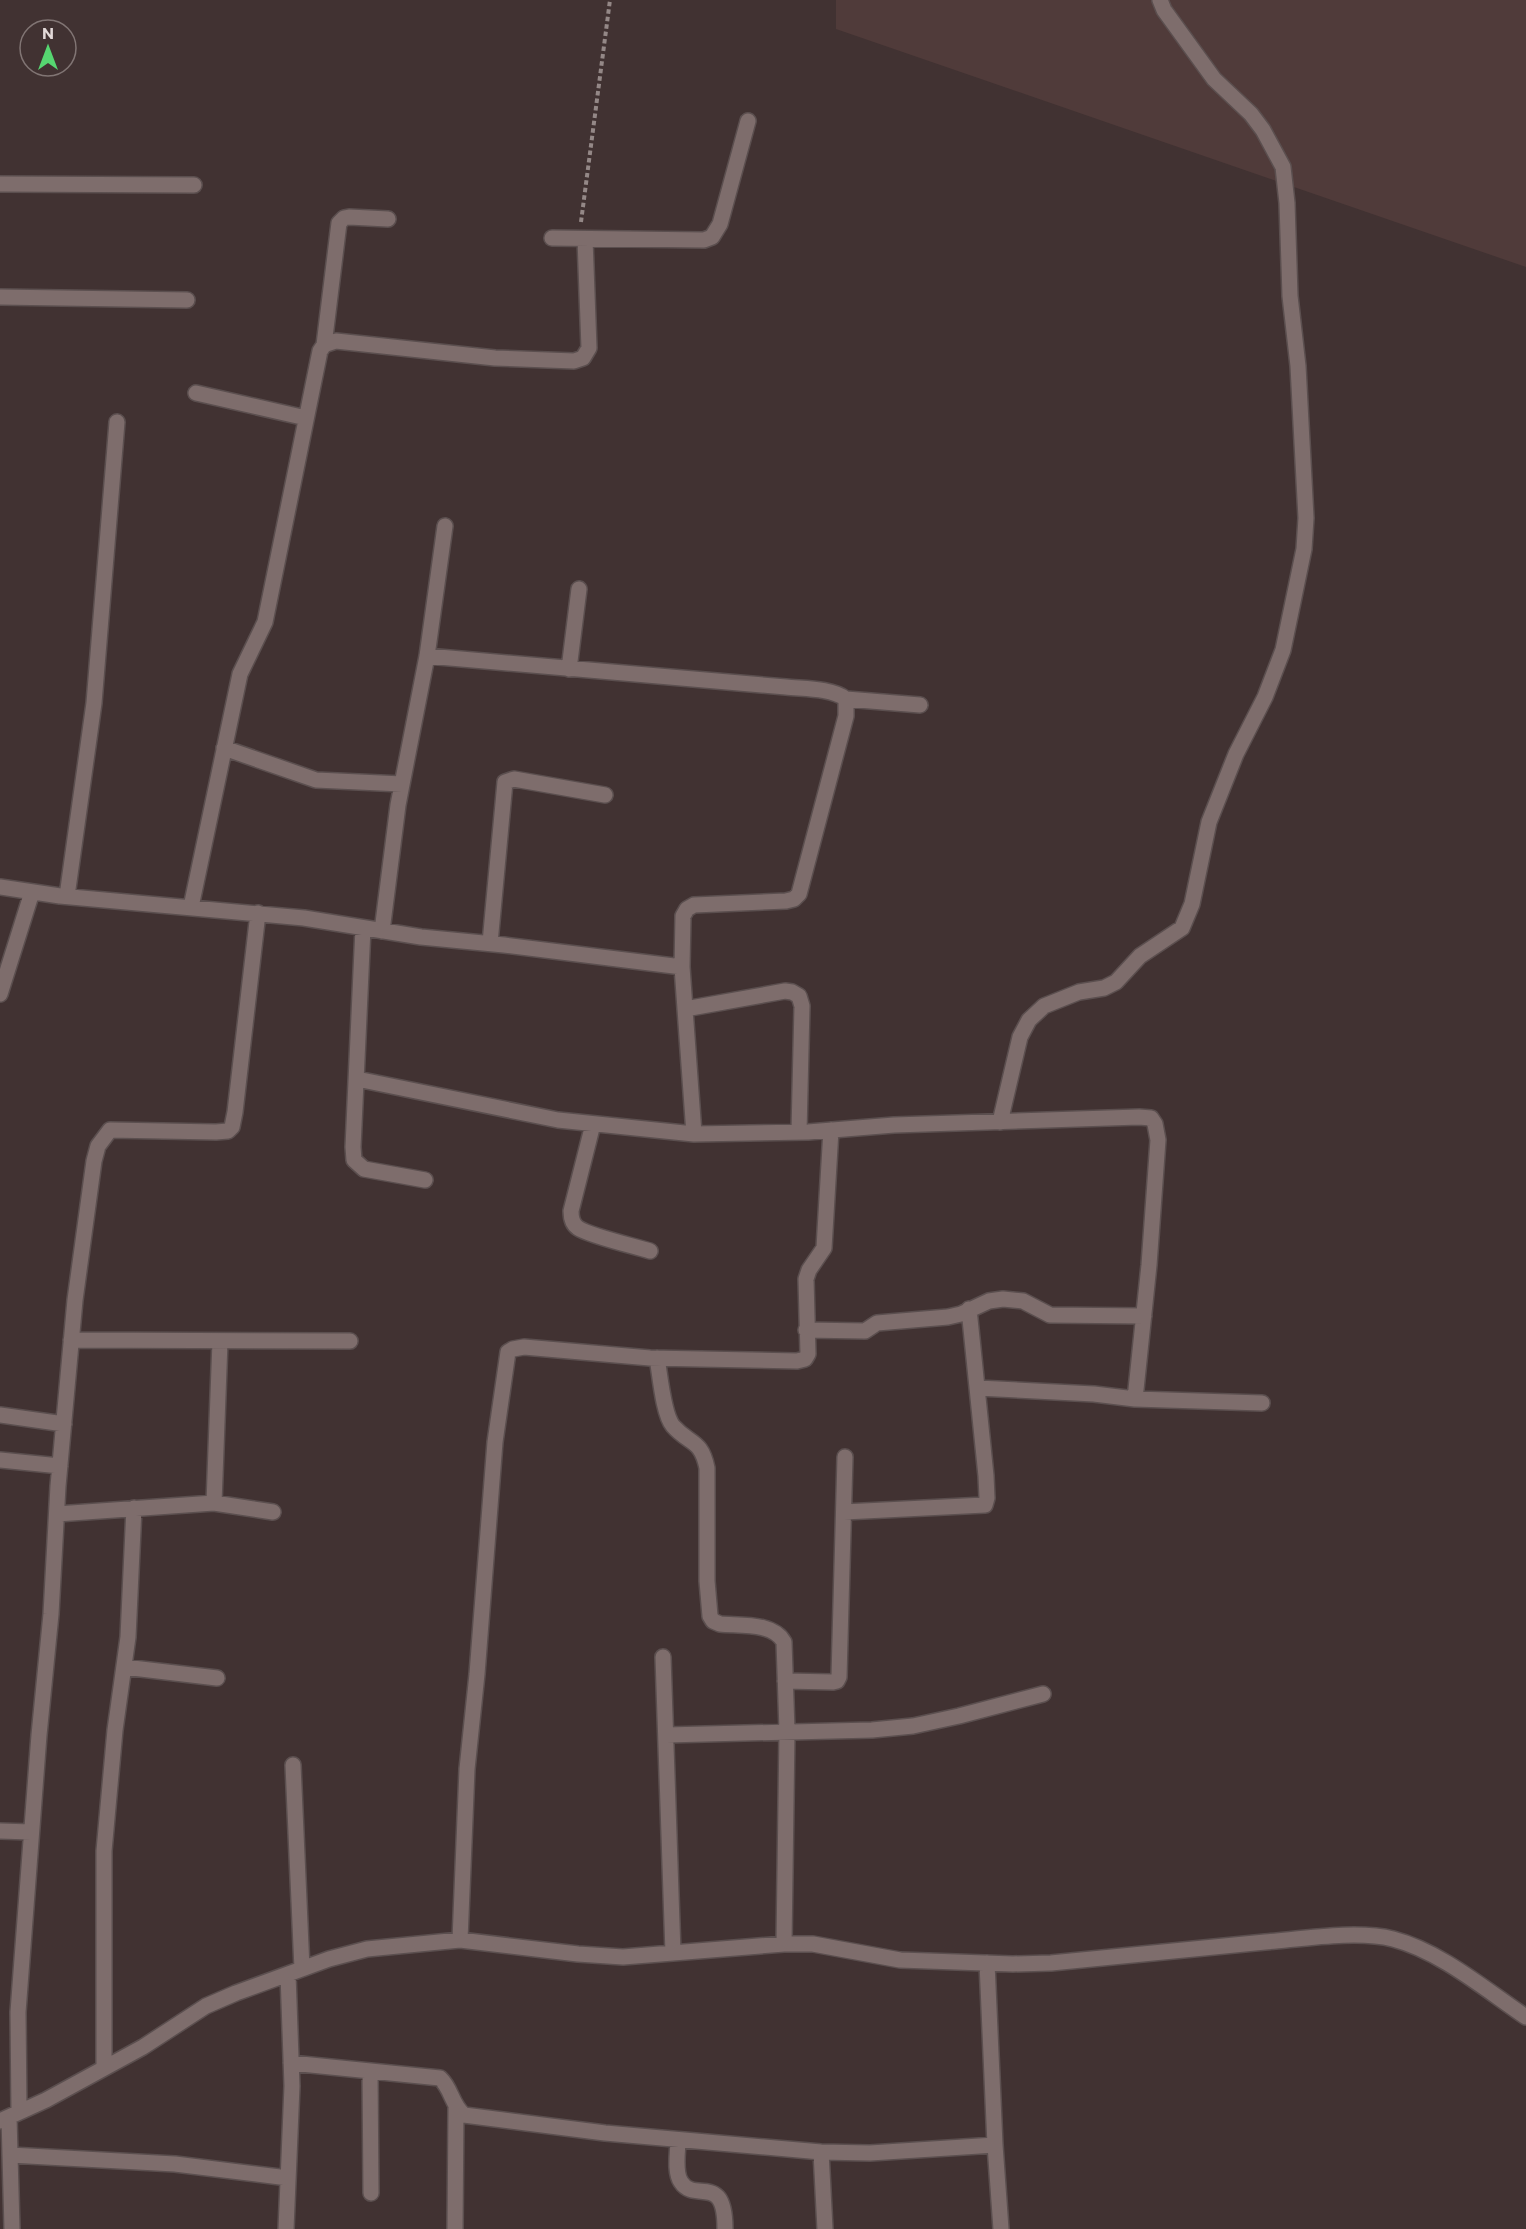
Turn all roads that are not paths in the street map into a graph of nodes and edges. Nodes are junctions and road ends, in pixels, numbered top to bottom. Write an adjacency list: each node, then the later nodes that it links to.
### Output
1 (1160, 0): 35 (street)
2 (748, 121): 7 (street)
3 (0, 184): 4 (street)
4 (194, 185)
5 (388, 219): 10 (street)
6 (552, 238): 7 (street)
7 (582, 239): 10 (street)
8 (0, 297): 9 (street)
9 (187, 300)
10 (324, 345): 12 (street)
11 (196, 393): 12 (street)
12 (306, 418): 20 (street)
13 (117, 422): 25 (street)
14 (445, 526): 16 (street)
15 (579, 589): 17 (street)
16 (427, 656): 17 (street); 21 (street)
17 (569, 669): 18 (street)
18 (846, 699): 19 (street); 31 (street)
19 (920, 705)
20 (224, 748): 21 (street); 26 (street)
21 (402, 784): 29 (street)
22 (604, 795): 30 (street)
23 (0, 887): 24 (street)
24 (32, 892): 25 (street); 32 (street)
25 (67, 896): 26 (street)
26 (191, 907): 27 (street)
27 (258, 913): 28 (street); 45 (street)
28 (363, 928): 29 (street); 34 (street)
29 (382, 931): 30 (street)
30 (489, 944): 31 (street)
31 (682, 968): 33 (street)
32 (0, 994)
33 (686, 1009): 38 (street); 39 (street)
34 (357, 1079): 36 (street); 40 (street)
35 (1000, 1122): 37 (street); 43 (street)
36 (593, 1124): 39 (street); 41 (street)
37 (831, 1130): 38 (street); 44 (street)
38 (799, 1132): 39 (street)
39 (694, 1134)
40 (425, 1180)
41 (650, 1251)
42 (969, 1309): 43 (street); 44 (street); 49 (street)
43 (1144, 1316): 50 (street)
44 (806, 1330): 48 (street)
45 (71, 1340): 46 (street); 53 (street)
46 (220, 1341): 47 (street); 57 (street)
47 (350, 1341)
48 (657, 1358): 65 (street); 72 (street)
49 (978, 1389): 50 (street); 60 (street)
50 (1135, 1399): 51 (street)
51 (1262, 1403)
52 (0, 1415): 53 (street)
53 (64, 1424): 56 (street)
54 (845, 1457): 60 (street)
55 (0, 1460): 56 (street)
56 (60, 1466): 61 (street)
57 (214, 1503): 58 (street); 59 (street)
58 (134, 1508): 61 (street); 63 (street)
59 (273, 1512)
60 (844, 1512): 65 (street)
61 (57, 1514): 71 (street)
62 (663, 1657): 68 (street)
63 (124, 1667): 64 (street); 79 (street)
64 (217, 1678)
65 (785, 1681): 67 (street)
66 (1043, 1694): 67 (street)
67 (787, 1731): 68 (street); 73 (street)
68 (666, 1735): 74 (street)
69 (293, 1765): 76 (street)
70 (0, 1831): 71 (street)
71 (32, 1832): 82 (street)
72 (460, 1940): 74 (street); 76 (street)
73 (784, 1944): 74 (street); 75 (street)
74 (673, 1953)
75 (987, 1963): 77 (street); 84 (street)
76 (295, 1972): 78 (street); 79 (street)
77 (1526, 2018)
78 (291, 2063): 80 (street); 87 (street)
79 (104, 2068): 82 (street)
80 (370, 2071): 81 (street); 88 (street)
81 (456, 2108): 83 (street); 91 (street)
82 (9, 2117): 86 (street)
83 (678, 2140): 85 (street); 92 (street)
84 (995, 2145): 85 (street); 94 (street)
85 (821, 2152): 93 (street)
86 (10, 2155): 87 (street); 89 (street)
87 (288, 2178): 90 (street)
88 (370, 2193)
89 (12, 2229)
90 (286, 2229)
91 (455, 2229)
92 (725, 2229)
93 (825, 2229)
94 (1001, 2229)

